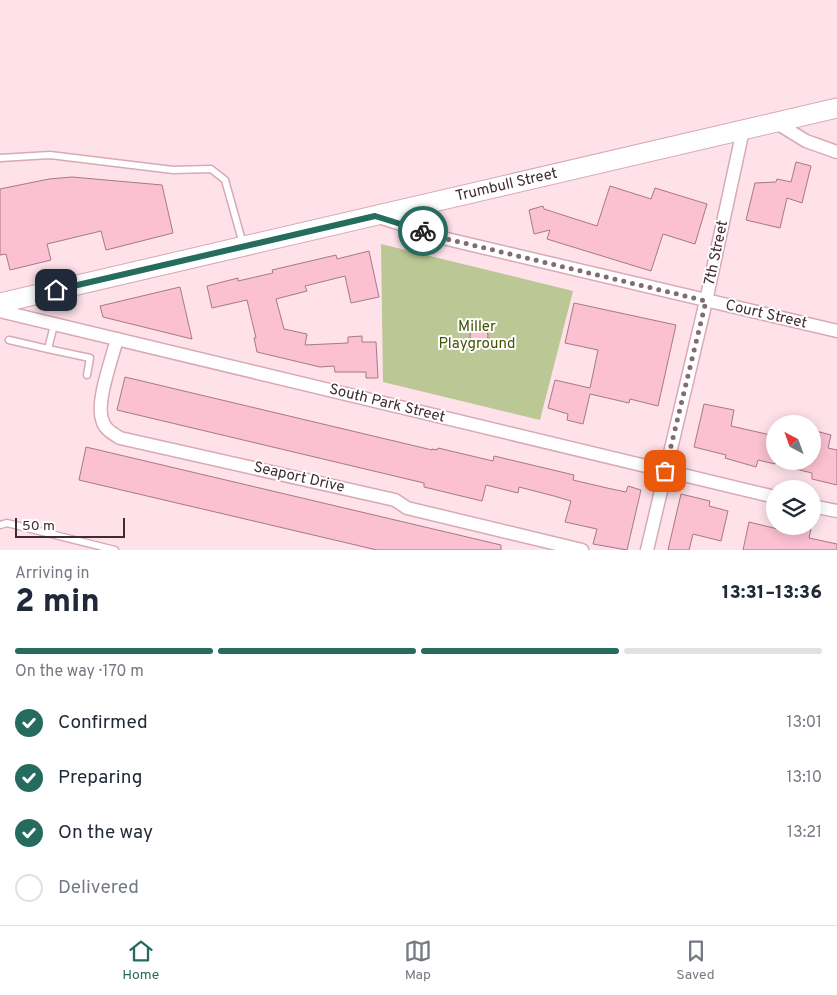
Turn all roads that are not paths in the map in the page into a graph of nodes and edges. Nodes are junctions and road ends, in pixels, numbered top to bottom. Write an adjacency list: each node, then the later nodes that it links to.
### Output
1 (837, 108): 2 (street, Trumbull Street)
2 (775, 122): 3 (street, Trumbull Street); 4 (street)
3 (743, 130): 6 (street, Trumbull Street); 8 (street, 7th Street)
4 (837, 152)
5 (0, 158): 7 (lane)
6 (375, 216): 7 (street, Trumbull Street); 8 (street, Court Street)
7 (243, 246): 9 (street, Trumbull Street)
8 (706, 301): 12 (street, Court Street); 17 (street, 7th Street)
9 (0, 303)
10 (0, 312): 11 (street, South Park Street)
11 (54, 325): 13 (street, South Park Street); 15 (lane)
12 (837, 332)
13 (117, 339): 17 (street, South Park Street); 23 (street, Seaport Drive)
14 (9, 340): 15 (lane)
15 (48, 349): 16 (lane)
16 (87, 375)
17 (665, 471): 18 (street, South Park Street); 24 (street, 7th Street)
18 (766, 495)
19 (821, 508): 20 (street)
20 (837, 511)
21 (0, 525): 22 (lane)
22 (115, 550)
23 (582, 550)
24 (647, 550)

